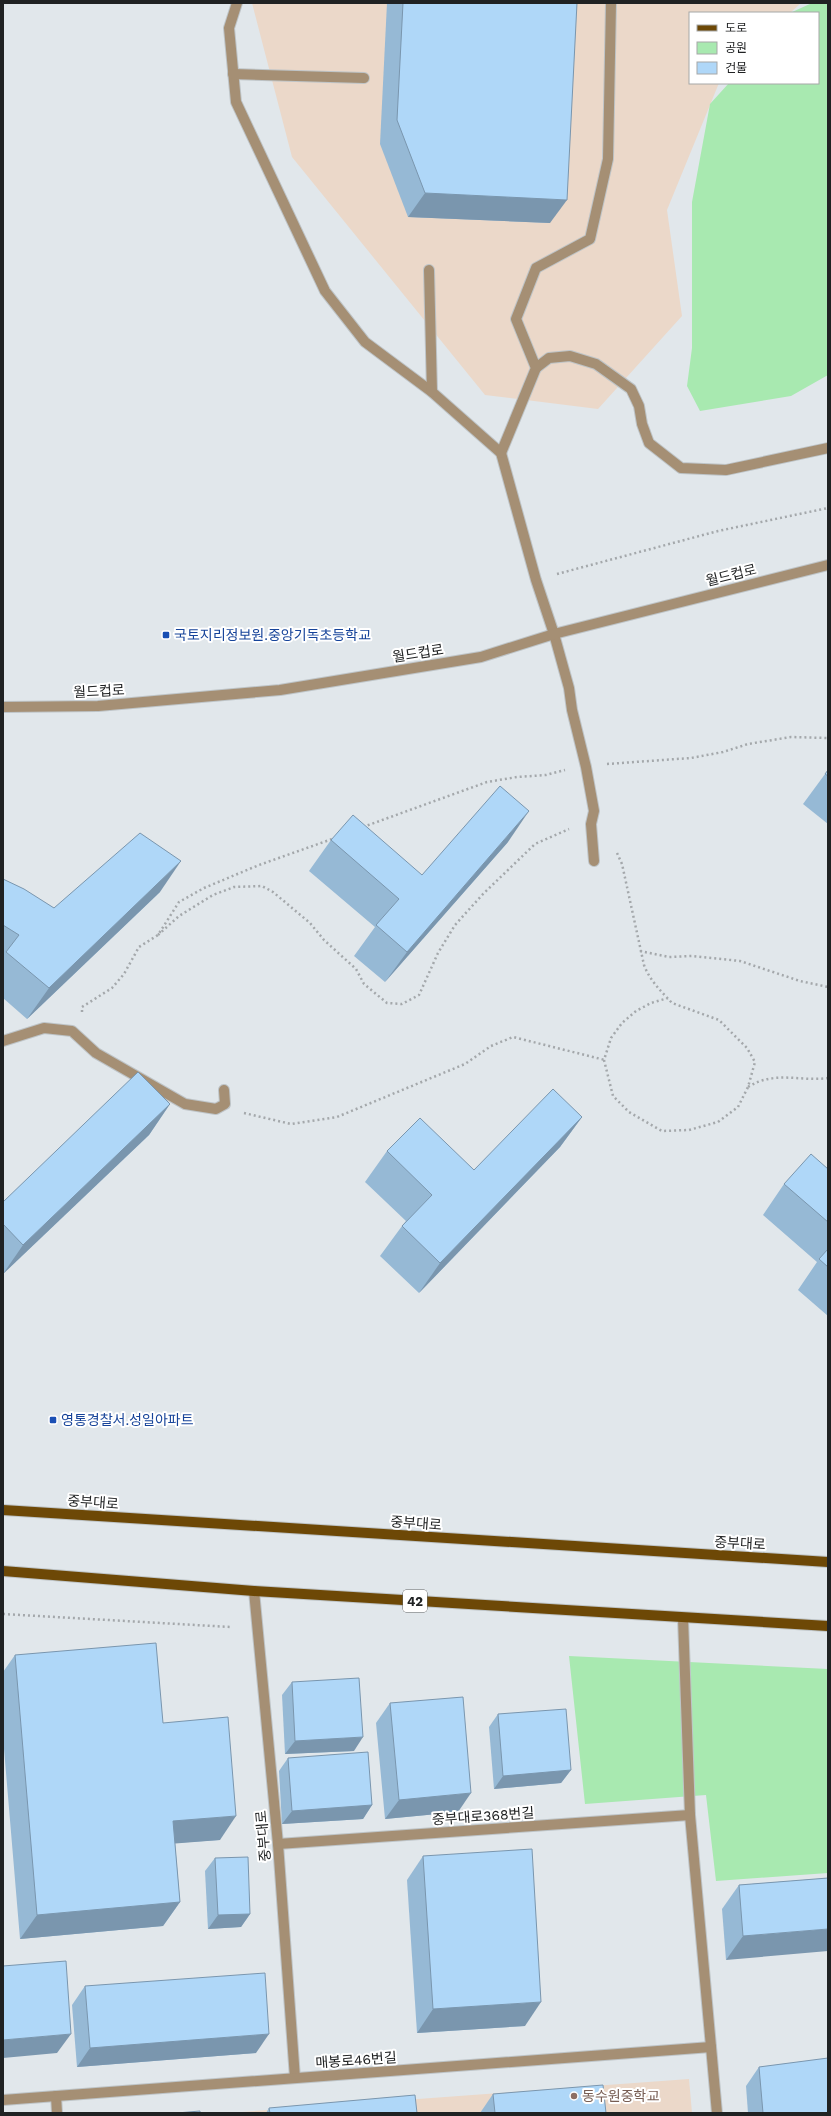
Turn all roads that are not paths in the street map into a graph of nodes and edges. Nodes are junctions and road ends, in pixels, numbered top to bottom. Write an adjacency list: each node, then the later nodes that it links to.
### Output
1 (237, 3): 3 (street)
2 (611, 3): 6 (street)
3 (233, 74): 4 (street); 7 (street)
4 (364, 78)
5 (429, 270): 7 (street)
6 (536, 368): 8 (street); 9 (street)
7 (432, 392): 9 (street)
8 (828, 448)
9 (501, 453): 11 (street)
10 (828, 565): 11 (street, 월드컵로)
11 (554, 634): 12 (street, 월드컵로); 13 (street)
12 (3, 707)
13 (594, 861)
14 (3, 1041): 15 (street)
15 (224, 1090)
16 (3, 1510): 17 (main road, 중부대로)
17 (828, 1562)
18 (3, 1571): 19 (main road, 42)
19 (254, 1591): 20 (main road, 42); 23 (street, 중부대로)
20 (683, 1618): 21 (main road, 42); 22 (street)
21 (828, 1626)
22 (690, 1815): 23 (street, 중부대로368번길); 24 (street)
23 (278, 1844): 25 (street, 중부대로)
24 (711, 2047): 25 (street, 매봉로46번길); 29 (street)
25 (295, 2078): 26 (street, 매봉로46번길)
26 (56, 2096): 27 (street, 매봉로46번길); 28 (street)
27 (3, 2100)
28 (57, 2113)
29 (717, 2113)

